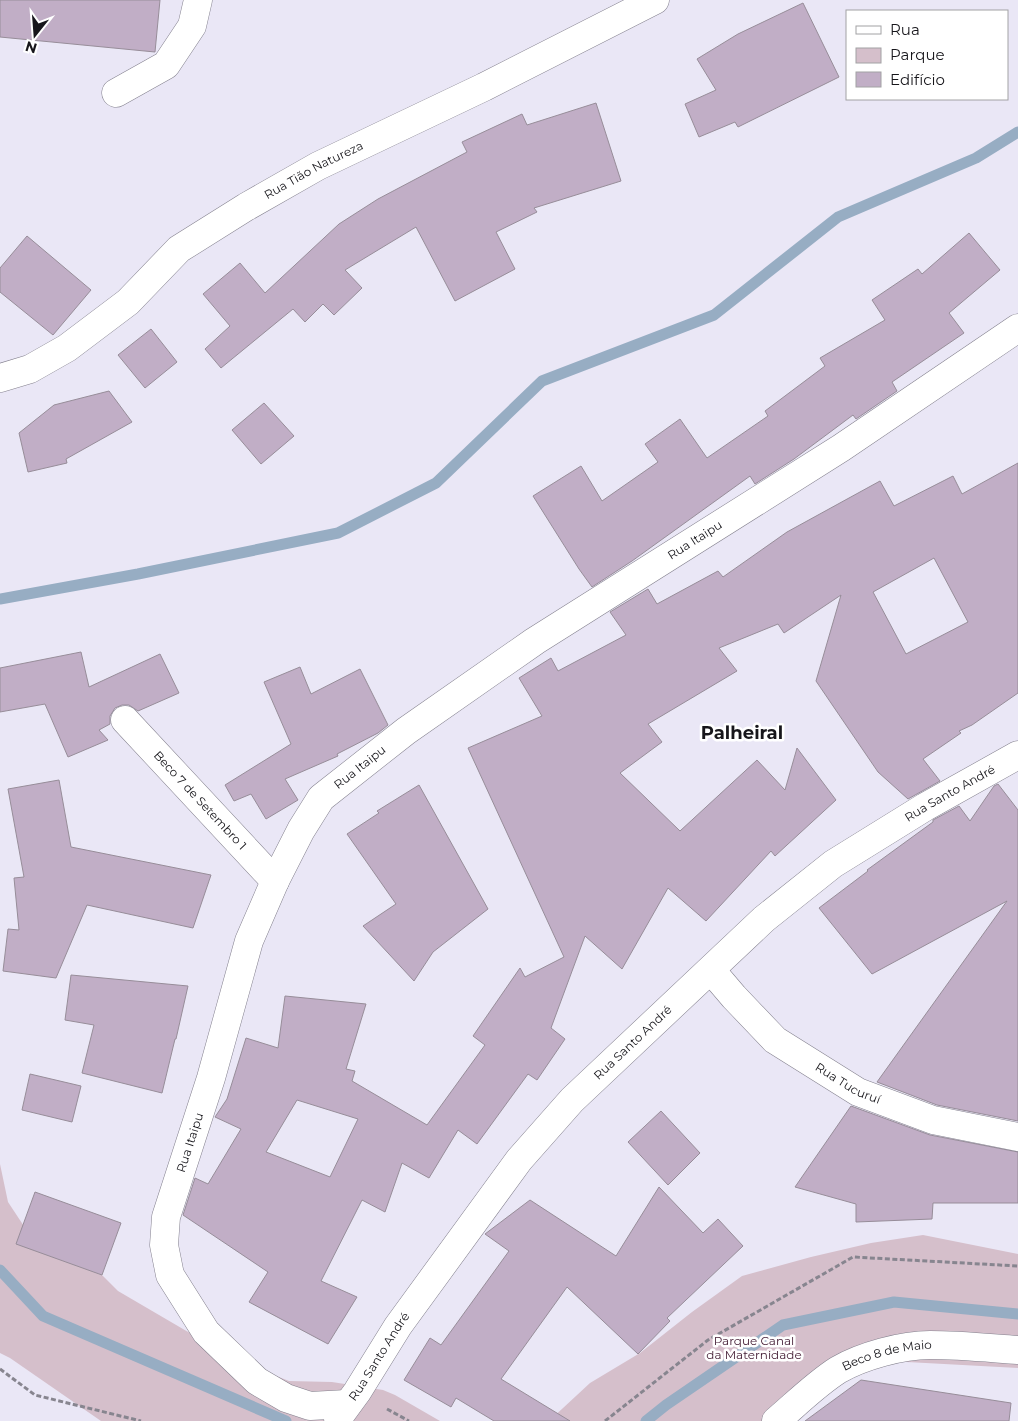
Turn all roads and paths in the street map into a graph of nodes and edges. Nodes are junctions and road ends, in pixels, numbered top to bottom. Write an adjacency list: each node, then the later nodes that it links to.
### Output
1 (198, 0): 3 (street)
2 (655, 0): 5 (street, Rua Tião Natureza)
3 (116, 93)
4 (1018, 328): 8 (street, Rua Itaipu)
5 (0, 378)
6 (125, 720): 8 (street, Beco 7 de Setembro 1)
7 (1018, 755): 9 (street, Rua Santo André)
8 (274, 881): 14 (street, Rua Itaipu)
9 (711, 970): 10 (street, Rua Tucuruí); 14 (street, Rua Santo André)
10 (1018, 1136)
11 (1018, 1266): 16 (path)
12 (1018, 1350): 17 (street, Beco 8 de Maio)
13 (0, 1369): 15 (path)
14 (341, 1414)
15 (141, 1421)
16 (606, 1421)
17 (776, 1421)

